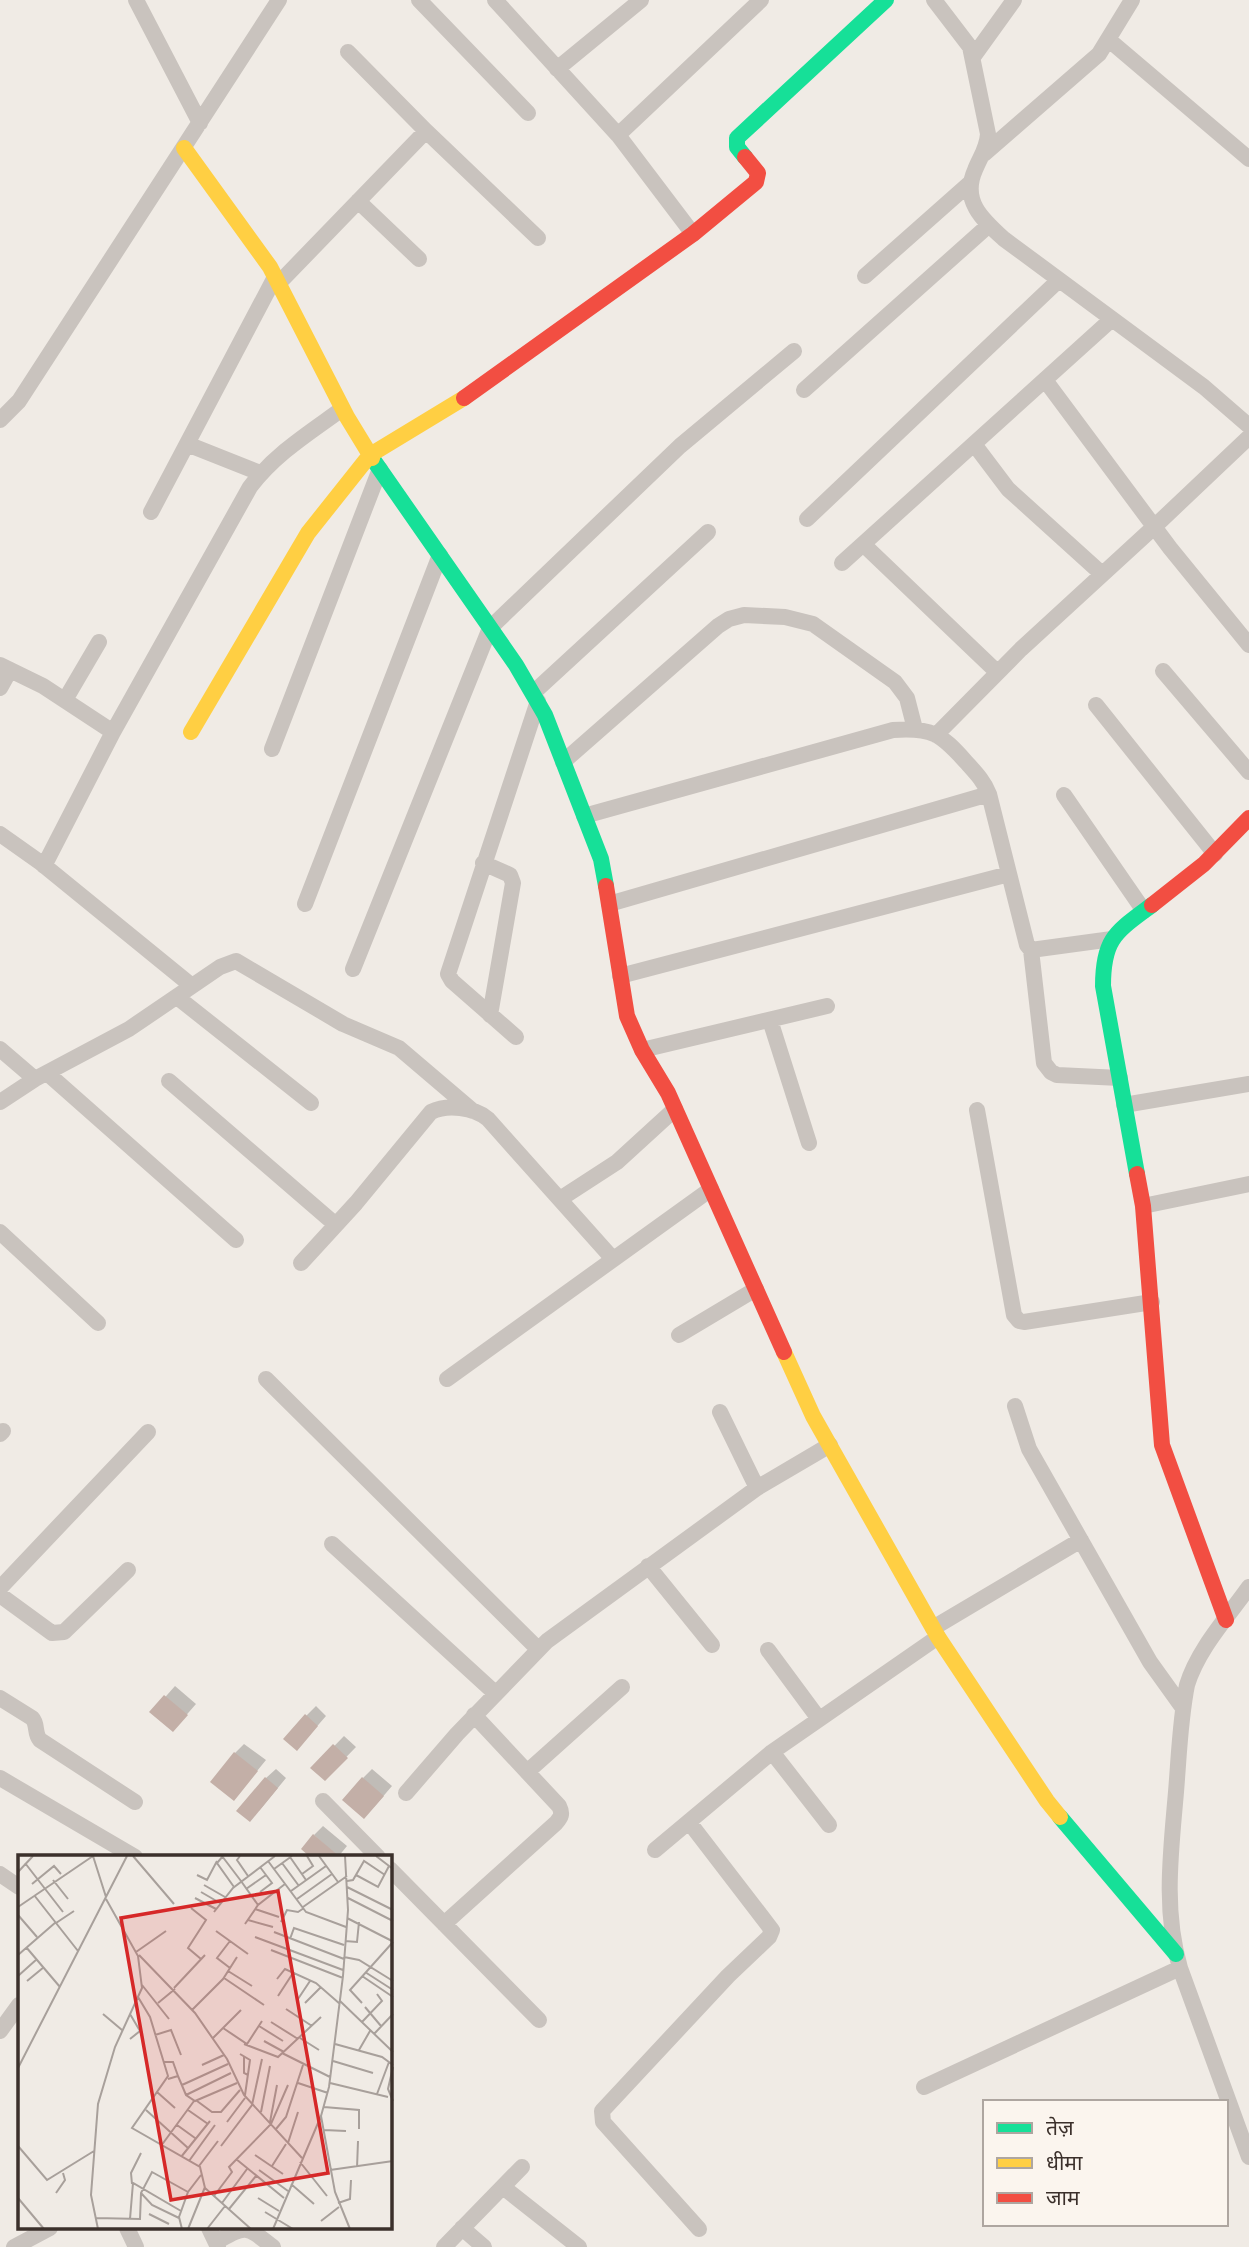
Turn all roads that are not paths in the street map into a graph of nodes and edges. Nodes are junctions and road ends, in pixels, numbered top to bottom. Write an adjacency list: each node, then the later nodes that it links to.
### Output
1 (136, 0): 16 (street)
2 (279, 0): 16 (street)
3 (419, 0): 15 (street)
4 (495, 0): 14 (street)
5 (641, 0): 14 (street)
6 (761, 0): 18 (street)
7 (886, 0): 25 (street)
8 (934, 0): 13 (street)
9 (1014, 0): 13 (street)
10 (1132, 0): 11 (street)
11 (1109, 40): 20 (street); 21 (street)
12 (348, 52): 17 (street)
13 (973, 57): 20 (street)
14 (558, 69): 18 (street)
15 (528, 113)
16 (200, 124): 19 (street)
17 (426, 131): 23 (street); 26 (street)
18 (618, 135): 25 (street)
19 (184, 148): 29 (street); 36 (street)
20 (984, 153): 22 (street)
21 (1249, 159)
22 (970, 183): 24 (street); 28 (street)
23 (358, 201): 27 (street); 29 (street)
24 (989, 225): 30 (street); 34 (street)
25 (693, 234): 41 (street)
26 (538, 238)
27 (419, 259)
28 (865, 276)
29 (276, 280): 35 (street); 39 (street)
30 (1059, 280): 31 (street); 45 (street)
31 (1112, 319): 33 (street); 37 (street)
32 (794, 351): 52 (street)
33 (1045, 380): 40 (street); 46 (street)
34 (804, 390)
35 (342, 409): 41 (street); 43 (street)
36 (0, 420)
37 (1249, 426)
38 (1249, 437): 46 (street)
39 (187, 444): 43 (street); 44 (street)
40 (974, 444): 48 (street); 51 (street)
41 (370, 455): 42 (street); 64 (street)
42 (380, 469): 49 (street); 66 (street)
43 (260, 473): 63 (street)
44 (151, 512)
45 (807, 519)
46 (1154, 527): 51 (street); 54 (street)
47 (708, 532): 59 (street)
48 (863, 544): 50 (street); 57 (street)
49 (440, 555): 52 (street); 78 (street)
50 (842, 564)
51 (1102, 574): 57 (street)
52 (491, 628): 59 (street); 83 (street)
53 (99, 642): 60 (street)
54 (1249, 645)
55 (5, 667): 58 (street); 60 (street)
56 (1163, 671): 68 (street)
57 (997, 672): 65 (street)
58 (0, 688)
59 (536, 697): 67 (street); 75 (street)
60 (65, 700): 63 (street)
61 (1096, 705): 74 (street)
62 (915, 729): 65 (street); 67 (street); 71 (street)
63 (113, 732): 76 (street)
64 (191, 732)
65 (936, 735): 69 (street)
66 (272, 749)
67 (563, 762): 71 (street)
68 (1249, 772)
69 (989, 794): 77 (street); 79 (street)
70 (1064, 796): 80 (street)
71 (584, 816): 79 (street)
72 (1249, 818): 74 (street)
73 (0, 834): 76 (street)
74 (1215, 854): 80 (street)
75 (483, 863): 88 (street); 88 (street)
76 (44, 866): 85 (street)
77 (1009, 874): 82 (street); 84 (street)
78 (305, 904)
79 (609, 904): 84 (street)
80 (1143, 911): 81 (street)
81 (1112, 939): 82 (street); 94 (street)
82 (1031, 950): 94 (street)
83 (353, 969)
84 (620, 976): 92 (street)
85 (192, 986): 86 (street); 102 (street)
86 (177, 997): 93 (street); 98 (street)
87 (827, 1006): 89 (street)
88 (490, 1015): 90 (street)
89 (770, 1020): 92 (street); 103 (street)
90 (516, 1037)
91 (0, 1049): 93 (street)
92 (642, 1050): 100 (street)
93 (41, 1076): 97 (street); 110 (street)
94 (1120, 1078): 99 (street)
95 (169, 1081): 108 (street)
96 (1249, 1084): 99 (street)
97 (0, 1102)
98 (311, 1103)
99 (1124, 1105): 107 (street)
100 (675, 1109): 105 (street); 106 (street)
101 (977, 1110): 114 (street)
102 (473, 1111): 106 (street); 108 (street)
103 (810, 1143)
104 (1249, 1184): 107 (street)
105 (711, 1189): 111 (street); 113 (street)
106 (560, 1199): 111 (street)
107 (1143, 1206): 114 (street)
108 (336, 1225): 112 (street)
109 (0, 1232): 115 (street)
110 (236, 1240)
111 (613, 1259): 117 (street)
112 (301, 1263)
113 (756, 1289): 116 (street); 122 (street)
114 (1152, 1303): 131 (street)
115 (98, 1323)
116 (680, 1335)
117 (447, 1379)
118 (266, 1380): 134 (street)
119 (1014, 1406): 124 (street)
120 (720, 1412): 123 (street)
121 (148, 1433): 129 (street)
122 (830, 1445): 123 (street); 132 (street)
123 (757, 1488): 126 (street)
124 (1081, 1540): 132 (street); 139 (street)
125 (332, 1544): 137 (street)
126 (648, 1566): 133 (street); 134 (street)
127 (128, 1570): 130 (street)
128 (1249, 1587): 131 (street)
129 (0, 1588)
130 (0, 1595)
131 (1226, 1620): 139 (street)
132 (935, 1633): 141 (street); 157 (street)
133 (712, 1645)
134 (538, 1649): 137 (street)
135 (768, 1650): 141 (street)
136 (622, 1687): 143 (street)
137 (495, 1693): 140 (street)
138 (0, 1698): 147 (street)
139 (1183, 1708): 157 (street)
140 (474, 1716): 143 (street); 145 (street)
141 (819, 1719): 142 (street)
142 (772, 1752): 148 (street); 149 (street)
143 (527, 1772): 156 (street)
144 (0, 1778): 151 (street)
145 (406, 1793)
146 (323, 1801): 152 (street)
147 (135, 1802)
148 (689, 1822): 150 (street); 166 (street)
149 (829, 1825)
150 (655, 1850)
151 (132, 1855)
152 (376, 1855)
153 (392, 1871): 156 (street)
154 (0, 1874): 155 (street)
155 (18, 1886)
156 (444, 1924): 159 (street)
157 (1178, 1961): 161 (street); 162 (street)
158 (18, 2006): 160 (street)
159 (539, 2020)
160 (0, 2031)
161 (923, 2087)
162 (1249, 2157)
163 (522, 2166): 164 (street)
164 (503, 2187): 165 (street); 177 (street)
165 (462, 2228): 175 (street); 176 (street)
166 (699, 2229)
167 (46, 2230): 172 (street)
168 (128, 2230): 173 (street)
169 (242, 2230): 171 (street)
170 (251, 2230): 174 (street)
171 (214, 2239)
172 (14, 2247)
173 (136, 2247)
174 (273, 2247)
175 (444, 2247)
176 (484, 2247)
177 (579, 2247)

